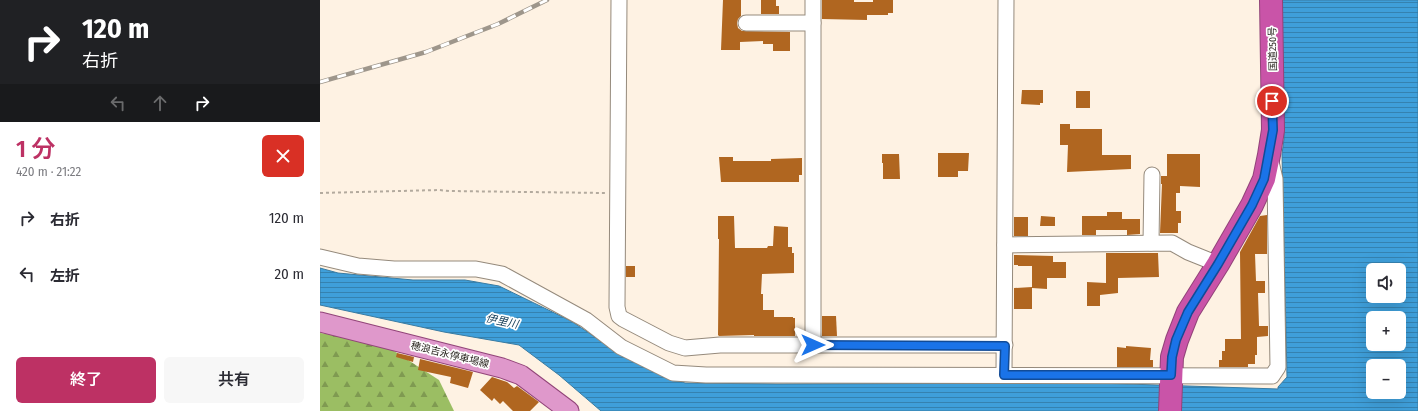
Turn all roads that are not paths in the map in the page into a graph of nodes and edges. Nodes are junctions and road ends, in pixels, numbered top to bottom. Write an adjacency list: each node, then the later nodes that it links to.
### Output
1 (619, 0): 14 (street)
2 (813, 0): 6 (street)
3 (1006, 0): 10 (street)
4 (1271, 0): 7 (highway, 国道250号)
5 (746, 23): 6 (street)
6 (813, 23): 14 (street)
7 (1269, 155): 12 (highway, 国道250号); 17 (street)
8 (1152, 175): 9 (street)
9 (1151, 243): 10 (street); 12 (street)
10 (1005, 244): 15 (street)
11 (320, 257): 16 (street)
12 (1218, 264): 17 (highway, 国道250号)
13 (320, 322): 18 (main road, 穂浪吉永停車場線)
14 (813, 345): 15 (street)
15 (1005, 346): 16 (street)
16 (1004, 375): 17 (street)
17 (1171, 380): 19 (highway, 国道250号)
18 (569, 411)
19 (1170, 411)

